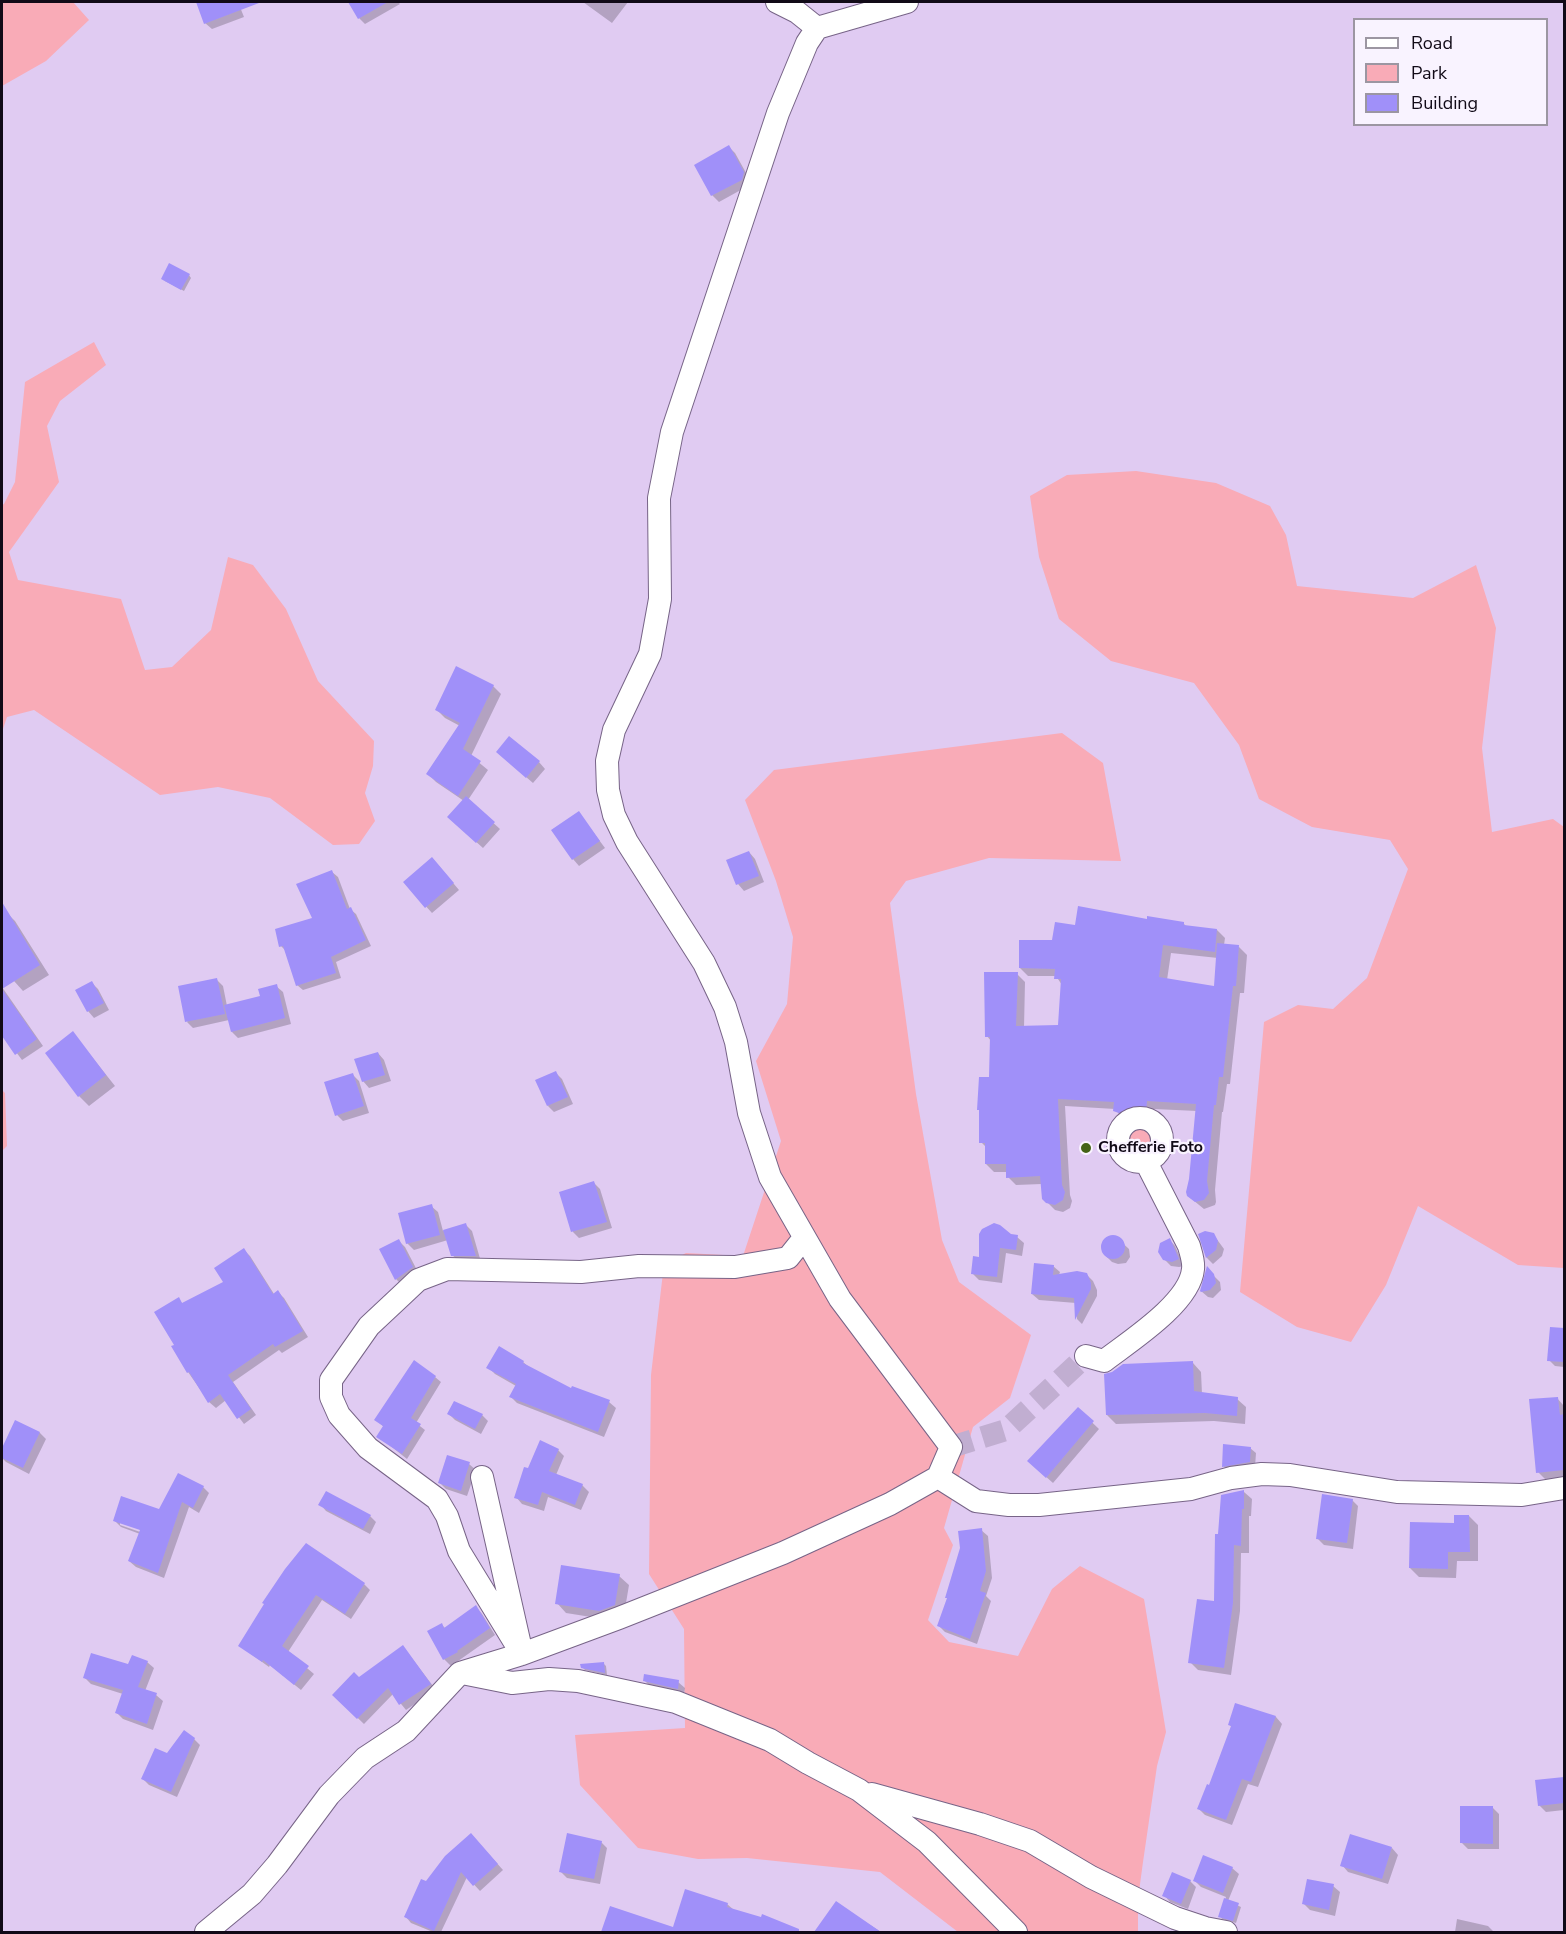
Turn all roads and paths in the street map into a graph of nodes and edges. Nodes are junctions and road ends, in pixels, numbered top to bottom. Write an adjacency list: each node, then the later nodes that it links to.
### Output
1 (777, 2): 3 (street)
2 (907, 2): 3 (street)
3 (817, 28): 5 (street)
4 (1146, 1162): 6 (street)
5 (804, 1238): 7 (street); 10 (street)
6 (1086, 1356)
7 (938, 1477): 9 (street); 10 (street)
8 (482, 1478): 10 (street)
9 (1564, 1488)
10 (522, 1654): 11 (street)
11 (460, 1673): 12 (street); 13 (street)
12 (859, 1790): 14 (street); 15 (street)
13 (206, 1932)
14 (1016, 1932)
15 (1227, 1932)

